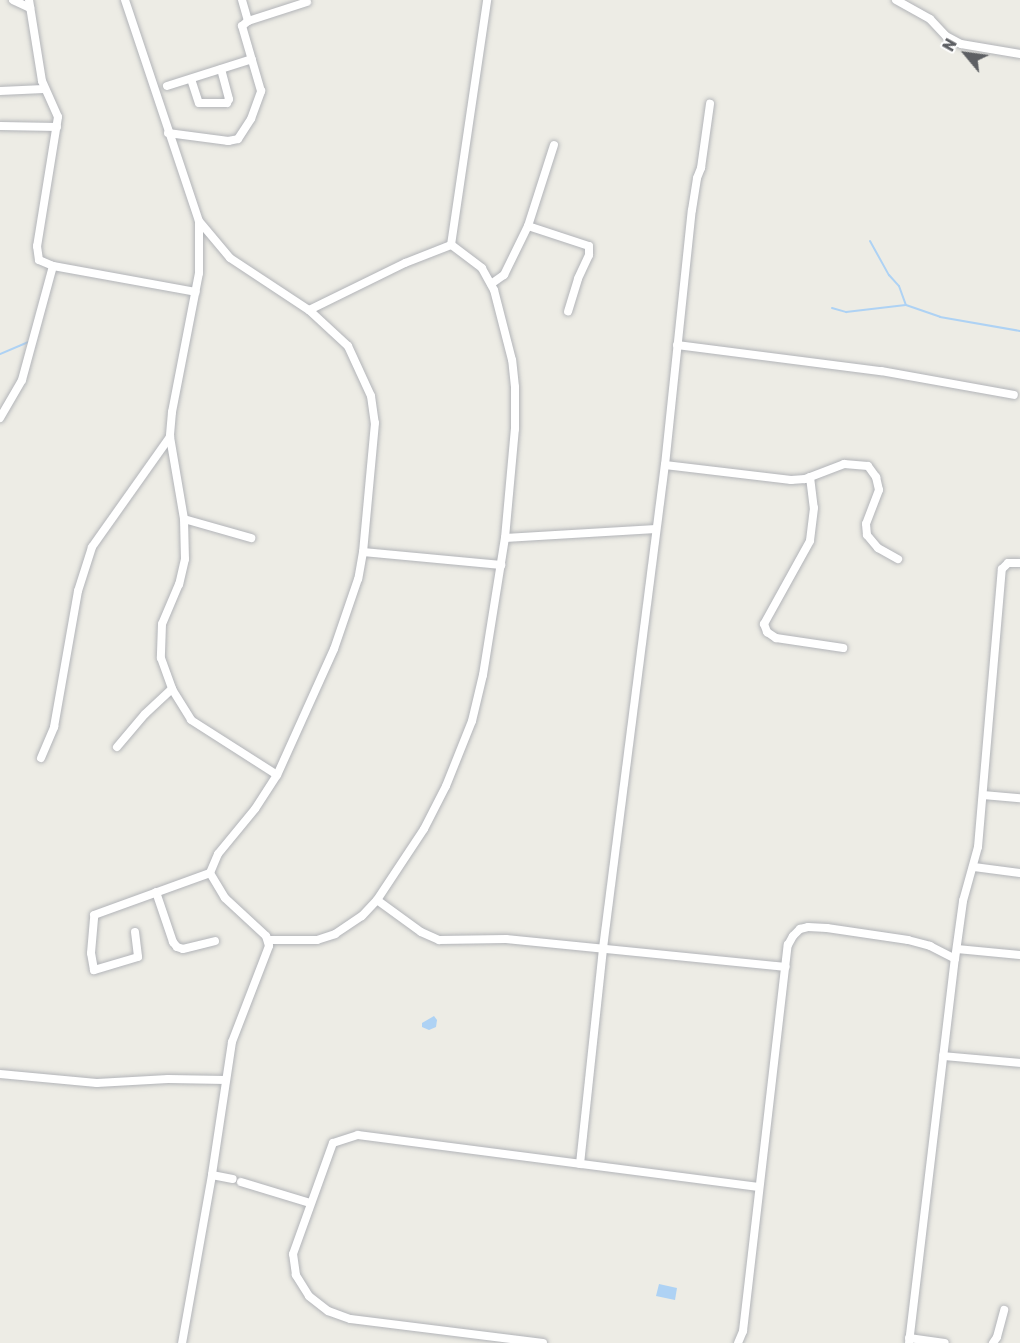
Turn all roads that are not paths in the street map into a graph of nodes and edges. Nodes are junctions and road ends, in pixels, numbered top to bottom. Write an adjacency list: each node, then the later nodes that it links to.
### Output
1 (13, 0): 7 (street)
2 (125, 0): 19 (street)
3 (242, 0): 8 (street)
4 (487, 0): 23 (street)
5 (896, 0): 9 (street)
6 (307, 2): 8 (street)
7 (30, 4): 14 (street)
8 (248, 21): 10 (street)
9 (1020, 54)
10 (252, 59): 11 (street); 19 (street)
11 (221, 69): 12 (street); 12 (street)
12 (191, 79): 13 (street)
13 (167, 86)
14 (44, 89): 15 (street); 18 (street)
15 (0, 91)
16 (710, 104): 29 (street)
17 (0, 126): 18 (street)
18 (57, 127): 24 (street)
19 (168, 133): 21 (street)
20 (554, 145): 22 (street)
21 (199, 222): 26 (street); 27 (street)
22 (528, 226): 25 (street); 28 (street)
23 (451, 245): 25 (street); 27 (street)
24 (53, 266): 26 (street); 31 (street)
25 (491, 284): 38 (street)
26 (195, 292): 32 (street)
27 (309, 310): 39 (street)
28 (568, 312)
29 (677, 345): 30 (street); 33 (street)
30 (1014, 395)
31 (0, 418)
32 (170, 437): 35 (street); 46 (street)
33 (665, 465): 34 (street); 36 (street)
34 (810, 477): 40 (street); 43 (street)
35 (184, 519): 37 (street); 44 (street)
36 (656, 529): 38 (street); 58 (street)
37 (251, 538)
38 (505, 538): 42 (street)
39 (363, 552): 42 (street); 47 (street)
40 (898, 559)
41 (1020, 563): 48 (street)
42 (501, 565): 54 (street)
43 (843, 648)
44 (172, 689): 45 (street); 47 (street)
45 (117, 747)
46 (41, 758)
47 (277, 775): 51 (street)
48 (983, 795): 49 (street); 50 (street)
49 (1020, 798)
50 (974, 867): 52 (street); 59 (street)
51 (210, 873): 53 (street); 56 (street)
52 (1020, 873)
53 (156, 892): 55 (street); 57 (street)
54 (377, 900): 56 (street); 58 (street)
55 (135, 932)
56 (268, 940): 66 (street)
57 (215, 941)
58 (603, 948): 62 (street); 67 (street)
59 (957, 949): 60 (street); 61 (street)
60 (1020, 955)
61 (955, 958): 62 (street); 63 (street)
62 (786, 967): 69 (street)
63 (943, 1056): 64 (street); 72 (street)
64 (1020, 1063)
65 (0, 1074): 66 (street)
66 (226, 1080): 68 (street)
67 (580, 1164): 69 (street); 70 (street)
68 (212, 1175): 70 (street); 73 (street)
69 (759, 1187): 75 (street)
70 (310, 1203): 74 (street)
71 (1004, 1310): 77 (street)
72 (909, 1340): 76 (street)
73 (182, 1343)
74 (543, 1343)
75 (738, 1343)
76 (945, 1343)
77 (993, 1343)

